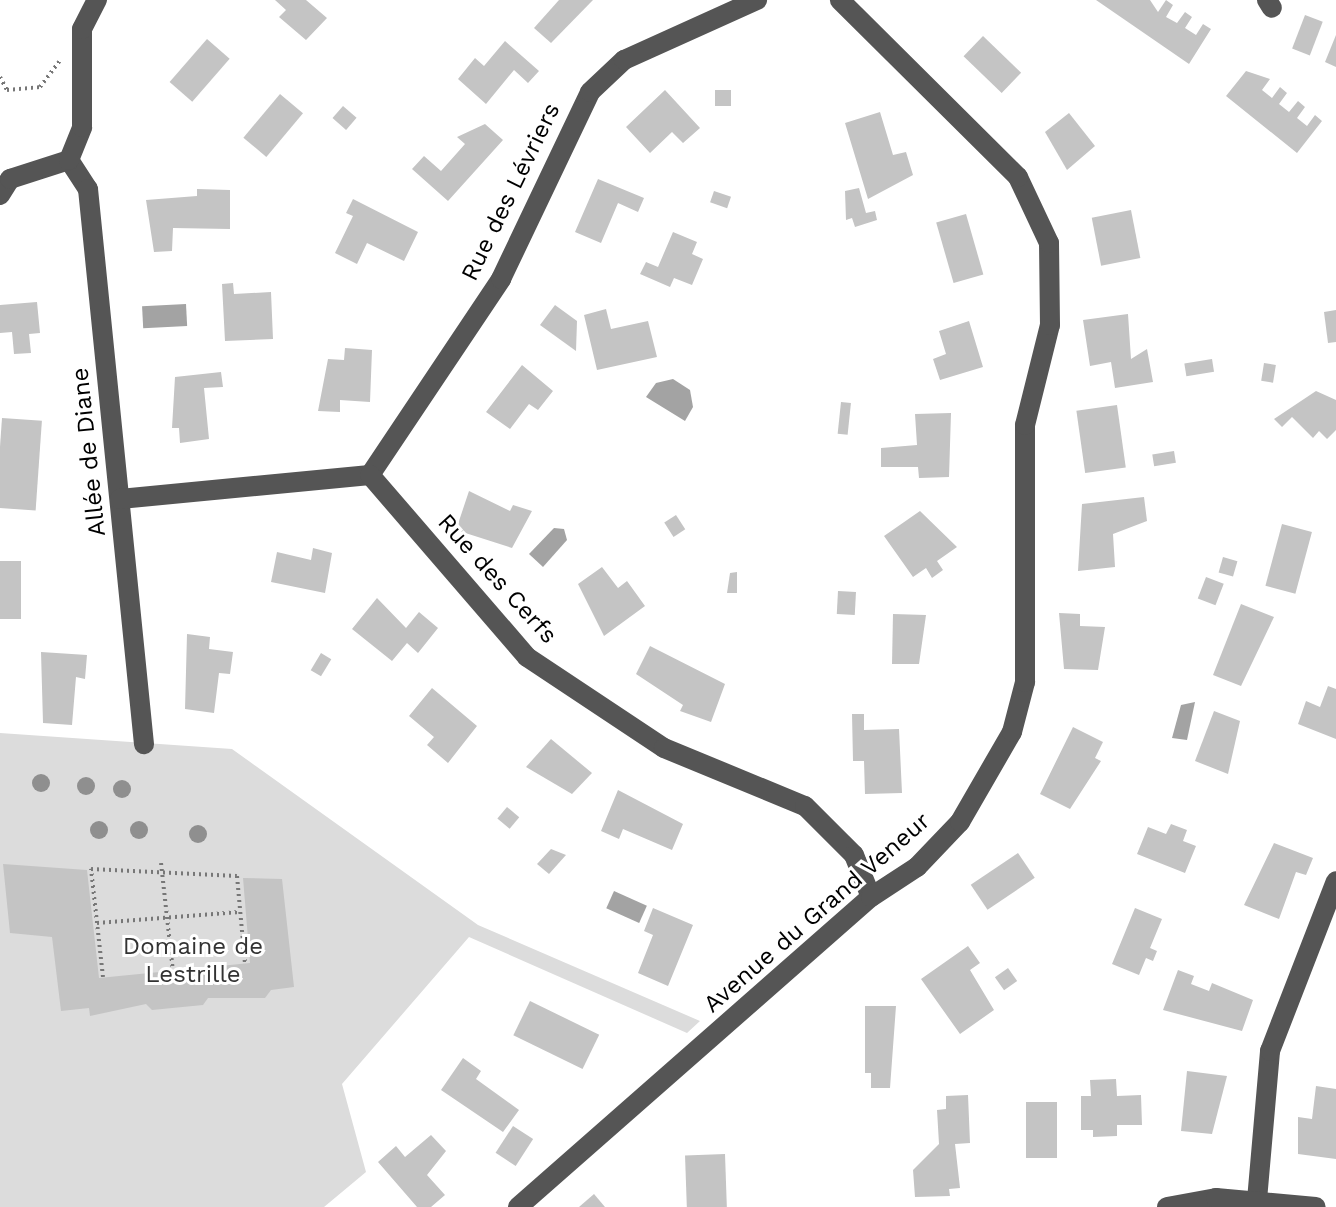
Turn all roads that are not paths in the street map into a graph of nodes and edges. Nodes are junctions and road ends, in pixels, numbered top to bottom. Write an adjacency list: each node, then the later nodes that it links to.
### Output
1 (97, 0): 4 (street)
2 (757, 0): 6 (street, Rue des Lévriers)
3 (840, 0): 10 (street, Avenue du Grand Veneur)
4 (69, 160): 5 (street); 7 (street, Allée de Diane)
5 (0, 195)
6 (370, 475): 7 (street); 10 (street, Rue des Cerfs)
7 (120, 499): 8 (street, Allée de Diane)
8 (144, 744)
9 (1336, 881): 11 (street)
10 (871, 897): 12 (street, Avenue du Grand Veneur)
11 (1257, 1200): 13 (street); 14 (street)
12 (518, 1207)
13 (1167, 1207)
14 (1316, 1207)

